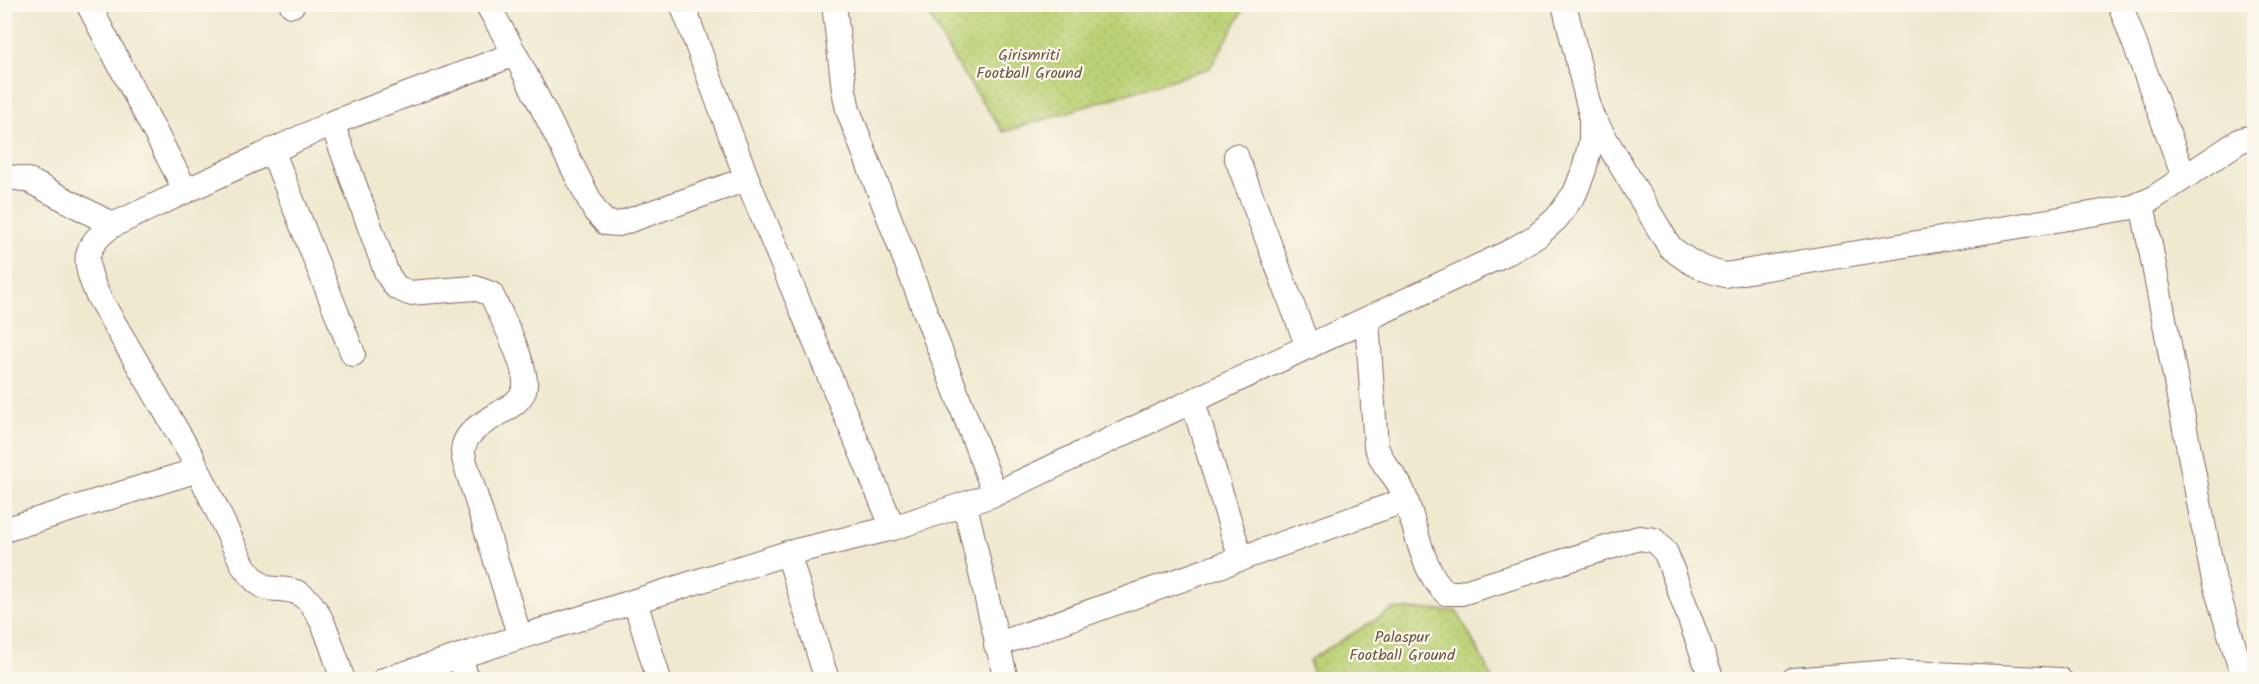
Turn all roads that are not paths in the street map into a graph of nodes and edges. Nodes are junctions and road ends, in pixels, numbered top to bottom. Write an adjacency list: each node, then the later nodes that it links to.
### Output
1 (88, 4): 16 (street)
2 (487, 4): 7 (street)
3 (682, 4): 15 (street)
4 (834, 4): 24 (street)
5 (1564, 4): 8 (street)
6 (2120, 4): 14 (street)
7 (515, 54): 9 (street); 15 (street)
8 (1592, 115): 17 (street); 19 (street)
9 (332, 123): 11 (street); 32 (street)
10 (2254, 137): 14 (street)
11 (272, 150): 16 (street); 21 (street)
12 (1236, 156): 20 (street)
13 (4, 176): 18 (street)
14 (2184, 177): 17 (street)
15 (747, 179): 27 (street)
16 (186, 191): 18 (street)
17 (2142, 203): 45 (street)
18 (113, 225): 23 (street)
19 (1367, 320): 20 (street); 25 (street)
20 (1308, 347): 22 (street)
21 (353, 354)
22 (1194, 402): 24 (street); 30 (street)
23 (198, 470): 28 (street); 36 (street)
24 (995, 494): 26 (street)
25 (1406, 500): 30 (street); 42 (street)
26 (965, 505): 27 (street); 33 (street)
27 (893, 528): 29 (street)
28 (4, 530)
29 (788, 553): 31 (street); 40 (street)
30 (1241, 559): 33 (street)
31 (635, 601): 32 (street); 39 (street)
32 (520, 637): 34 (street)
33 (996, 645): 41 (street)
34 (460, 656): 37 (street); 38 (street)
35 (1972, 677): 43 (street); 44 (street)
36 (343, 680)
37 (384, 680)
38 (467, 680)
39 (659, 680)
40 (827, 680)
41 (1006, 680)
42 (1712, 680)
43 (1793, 680)
44 (2060, 680)
45 (2244, 680)

